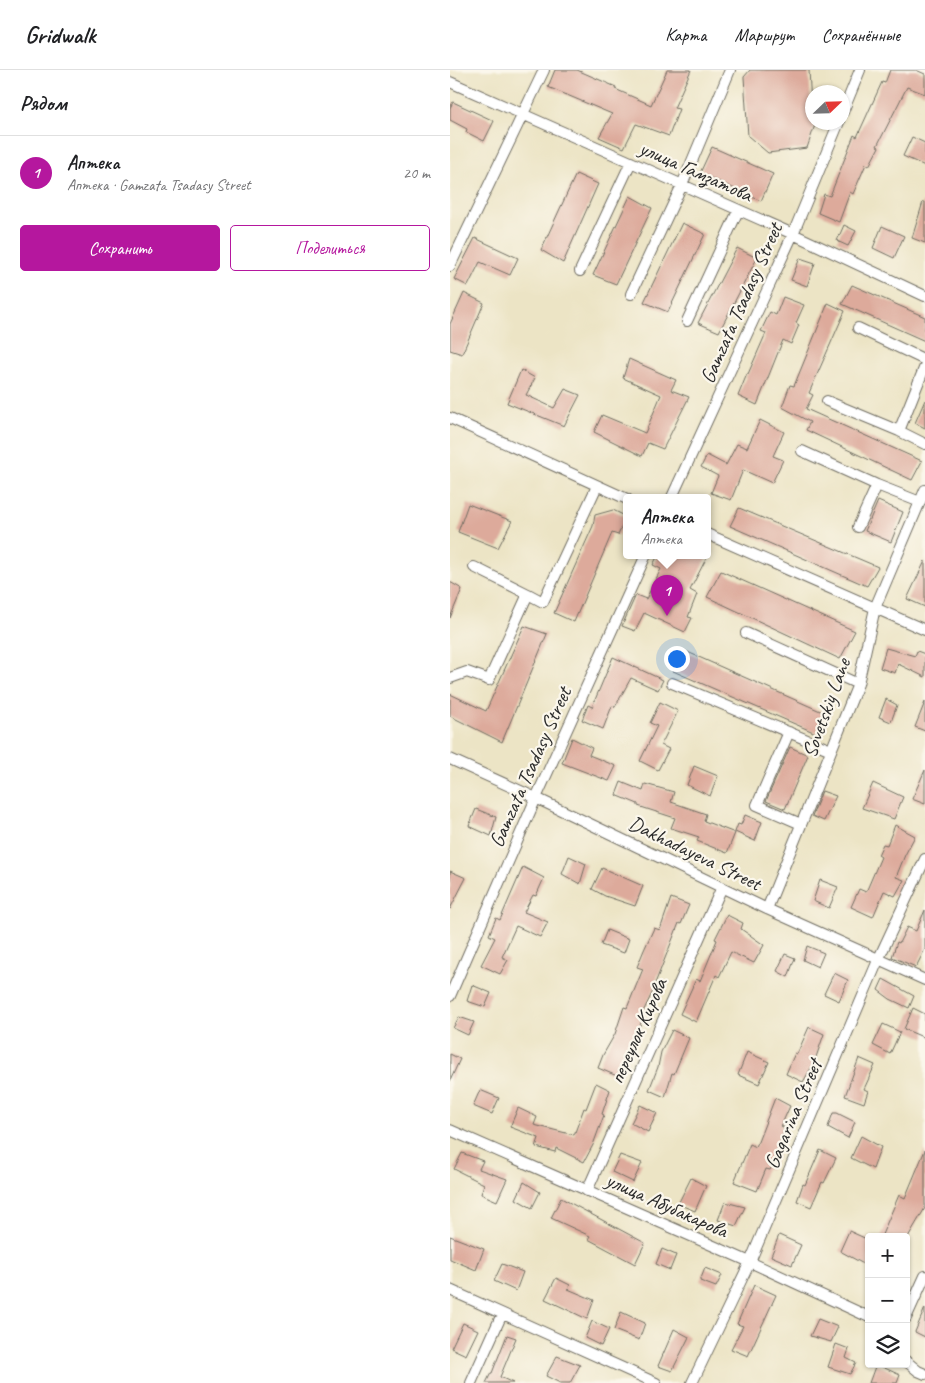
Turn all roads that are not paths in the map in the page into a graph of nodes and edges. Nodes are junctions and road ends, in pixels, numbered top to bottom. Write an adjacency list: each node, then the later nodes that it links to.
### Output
1 (544, 70): 6 (street)
2 (730, 70): 9 (street)
3 (860, 70): 5 (street)
4 (450, 82): 6 (street, улица Гамзатова)
5 (850, 94)
6 (523, 114): 8 (street, улица Гамзатова); 12 (street)
7 (836, 130): 11 (street, Gamzata Tsadasy Street)
8 (631, 162): 9 (street, улица Гамзатова); 13 (street)
9 (682, 185): 10 (street, улица Гамзатова); 14 (street)
10 (738, 211): 11 (street, улица Гамзатова); 16 (street)
11 (793, 234): 15 (street, улица Гамзатова); 28 (street, Gamzata Tsadasy Street)
12 (450, 266)
13 (580, 270)
14 (631, 294)
15 (925, 296)
16 (688, 321)
17 (858, 328): 18 (street)
18 (925, 360)
19 (925, 366): 22 (street)
20 (827, 401): 22 (street)
21 (450, 418): 26 (street)
22 (899, 431): 23 (street)
23 (925, 444)
24 (802, 451): 25 (street)
25 (878, 485): 30 (street); 31 (street)
26 (597, 486): 29 (street); 35 (street)
27 (925, 490): 30 (street, Sovetskiy Lane)
28 (673, 494)
29 (623, 497)
30 (920, 502): 36 (street, Sovetskiy Lane)
31 (858, 527)
32 (711, 536): 36 (street)
33 (644, 559): 45 (street, Gamzata Tsadasy Street)
34 (474, 567): 35 (street)
35 (528, 594): 39 (street)
36 (875, 608): 37 (street); 41 (street, Sovetskiy Lane)
37 (925, 630)
38 (746, 633): 41 (street)
39 (450, 678)
40 (672, 683): 42 (street)
41 (858, 684): 43 (street, Sovetskiy Lane)
42 (789, 732): 43 (street); 46 (street)
43 (831, 750): 46 (street, Sovetskiy Lane)
44 (450, 759): 45 (street, Dakhadayeva Street)
45 (536, 798): 48 (street, Dakhadayeva Street); 52 (street, Gamzata Tsadasy Street)
46 (801, 824): 49 (street, Sovetskiy Lane)
47 (925, 858): 50 (street, Gagarina Street)
48 (722, 887): 49 (street, Dakhadayeva Street); 54 (street, переулок Кирова)
49 (767, 909): 50 (street, Dakhadayeva Street)
50 (879, 958): 51 (street, Dakhadayeva Street); 55 (street, Gagarina Street)
51 (925, 980)
52 (450, 996)
53 (450, 1130): 54 (street, улица Абубакарова)
54 (588, 1191): 55 (street, улица Абубакарова)
55 (750, 1262): 60 (street, улица Абубакарова); 65 (street, Gagarina Street)
56 (925, 1276): 58 (street)
57 (450, 1290): 59 (street)
58 (910, 1309)
59 (502, 1314): 63 (street); 64 (street)
60 (865, 1315)
61 (910, 1364): 62 (street)
62 (925, 1374)
63 (470, 1383)
64 (656, 1383)
65 (692, 1383)

